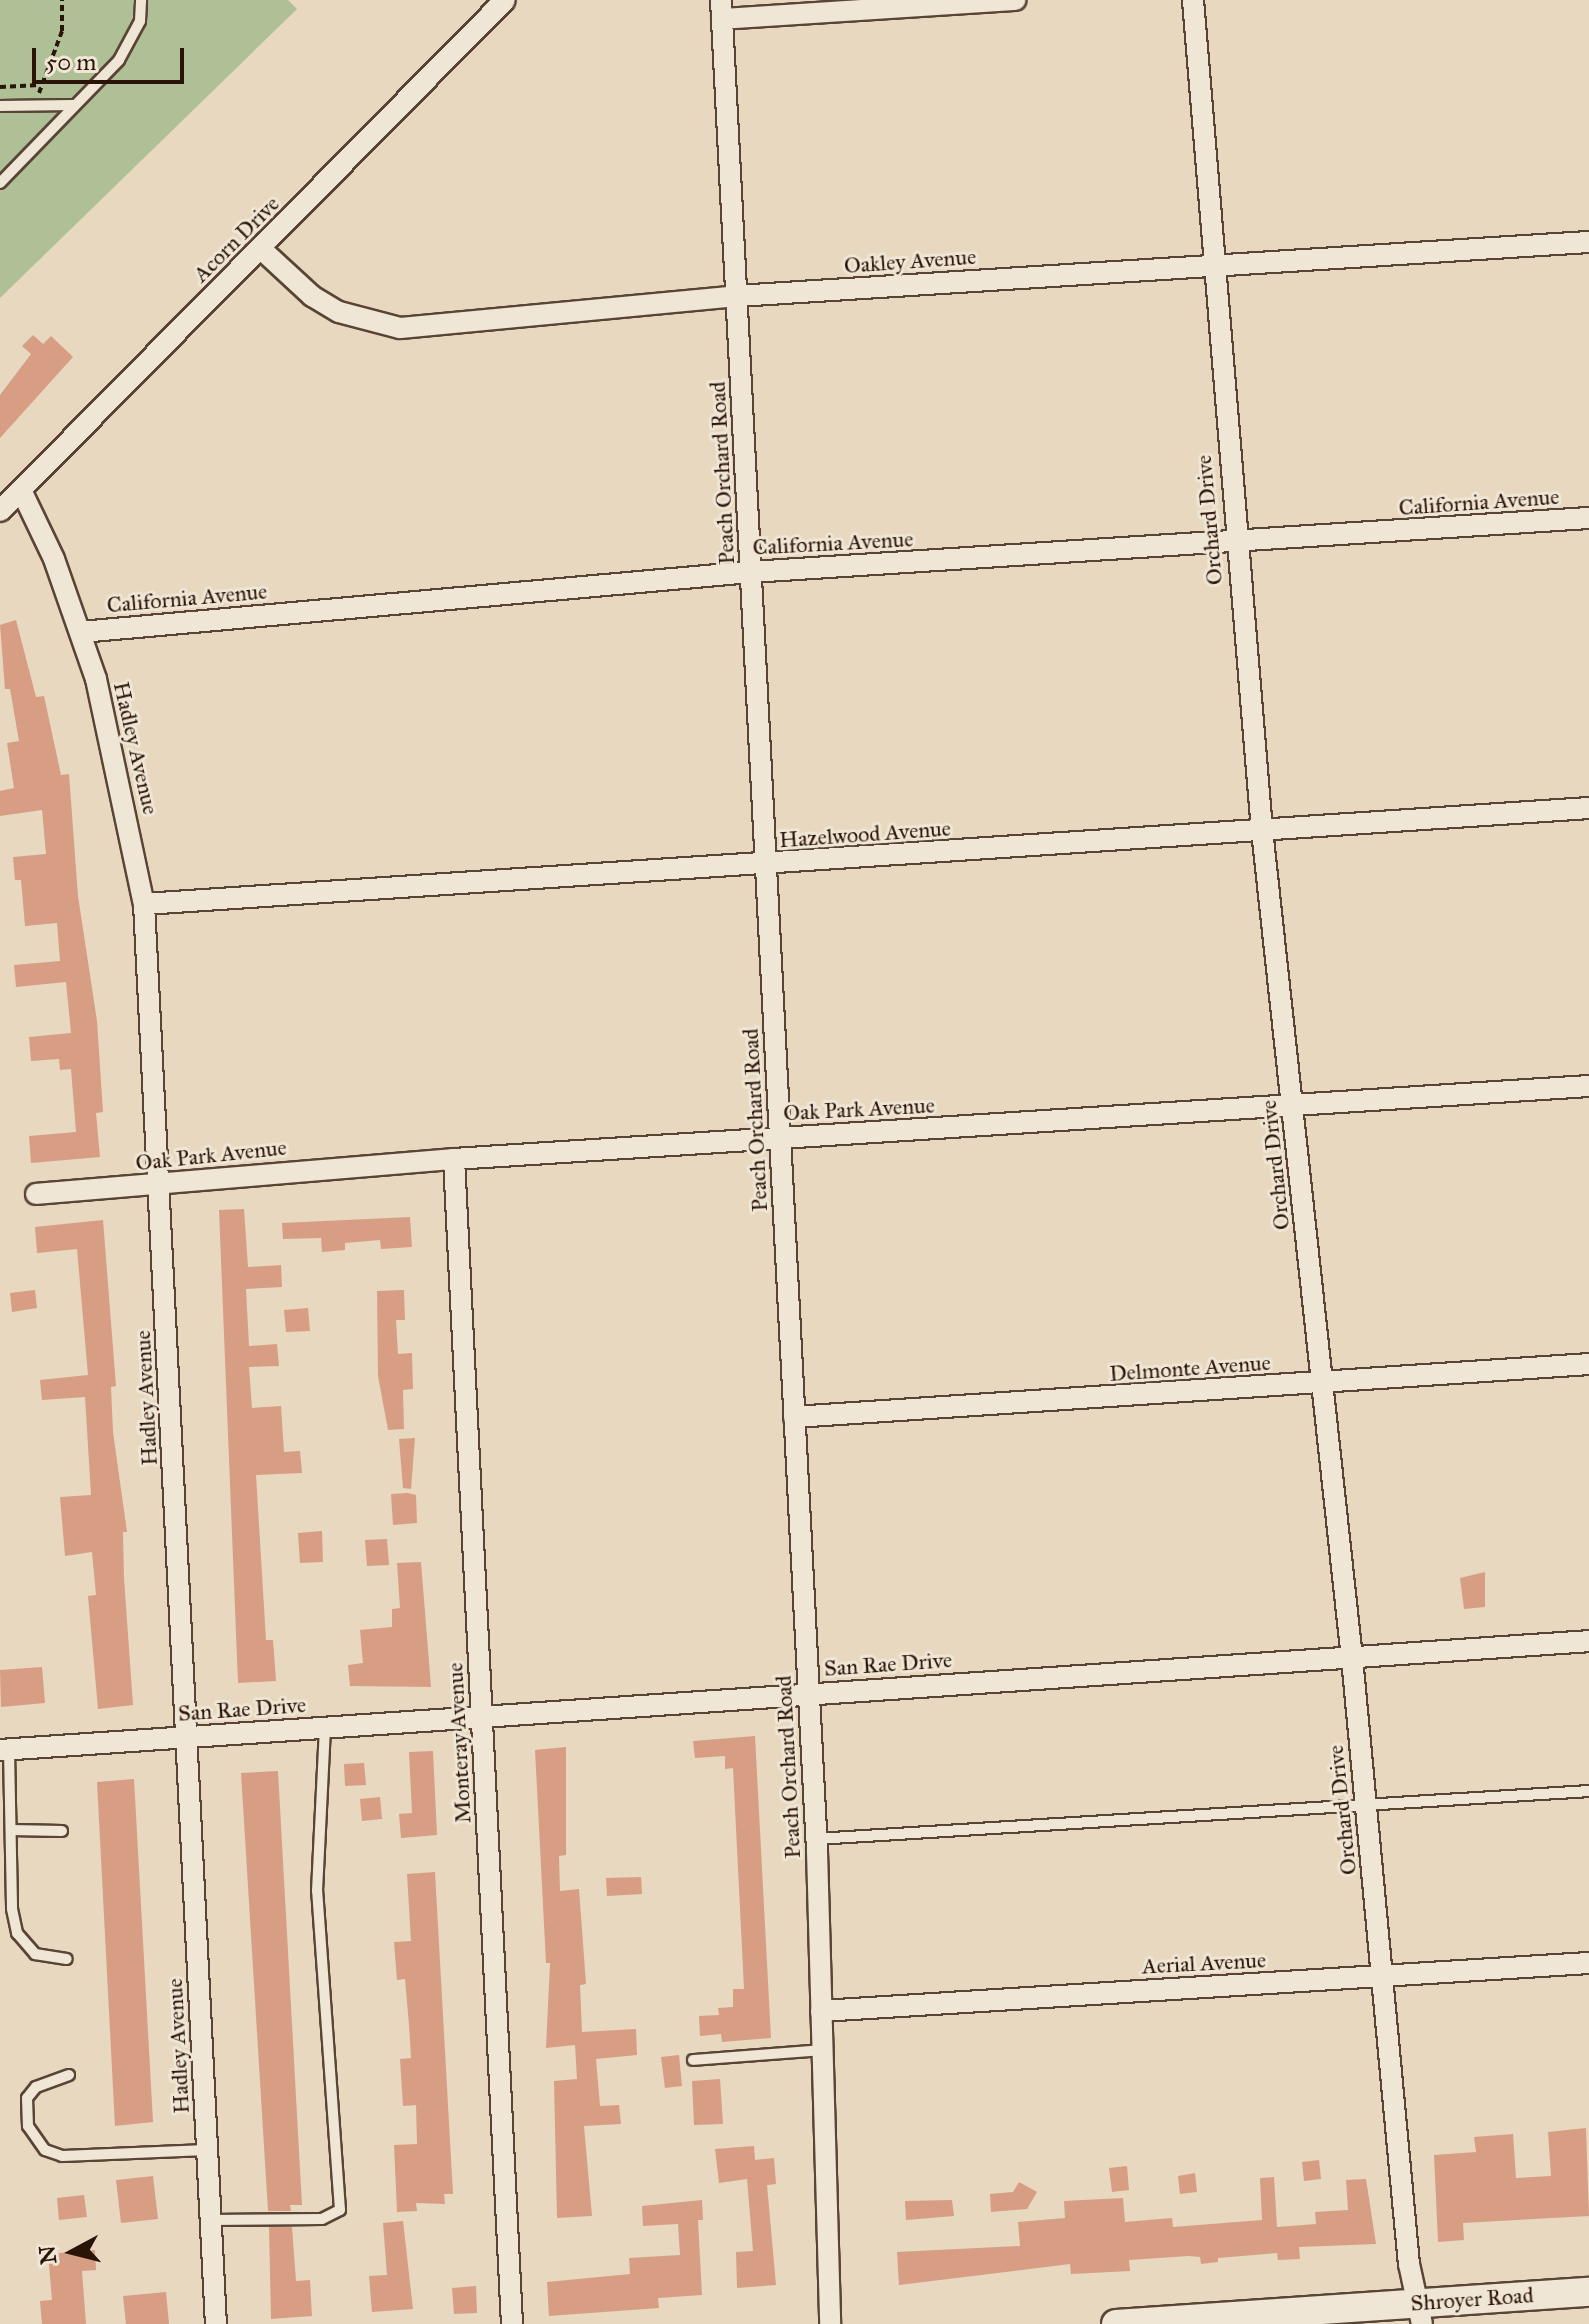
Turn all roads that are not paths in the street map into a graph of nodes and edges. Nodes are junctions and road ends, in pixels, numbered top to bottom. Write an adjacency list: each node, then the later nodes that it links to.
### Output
1 (141, 0): 6 (lane)
2 (505, 0): 10 (street, Acorn Drive)
3 (1015, 0): 5 (street)
4 (1193, 0): 11 (street, Orchard Drive)
5 (721, 9): 12 (street, Peach Orchard Road)
6 (73, 105): 7 (lane); 8 (lane)
7 (0, 106)
8 (0, 183)
9 (1589, 242): 11 (street, Oakley Avenue)
10 (260, 248): 12 (street, Oakley Avenue); 13 (street, Acorn Drive)
11 (1212, 266): 12 (street, Oakley Avenue); 16 (street, Orchard Drive)
12 (737, 296): 17 (street, Peach Orchard Road)
13 (21, 490): 14 (street, Acorn Drive); 18 (street, Hadley Avenue)
14 (0, 511)
15 (1589, 518): 16 (street, California Avenue)
16 (1234, 544): 17 (street, California Avenue); 20 (street, Orchard Drive)
17 (751, 572): 18 (street, California Avenue); 21 (street, Peach Orchard Road)
18 (81, 632): 22 (street, Hadley Avenue)
19 (1589, 808): 20 (street, Hazelwood Avenue)
20 (1262, 830): 21 (street, Hazelwood Avenue); 24 (street, Orchard Drive)
21 (765, 864): 22 (street, Hazelwood Avenue); 25 (street, Peach Orchard Road)
22 (144, 904): 27 (street, Hadley Avenue)
23 (1589, 1086): 24 (street, Oak Park Avenue)
24 (1294, 1108): 25 (street, Oak Park Avenue); 30 (street, Orchard Drive)
25 (780, 1137): 26 (street, Oak Park Avenue); 31 (street, Peach Orchard Road)
26 (454, 1159): 27 (street, Oak Park Avenue); 35 (street, Monteray Avenue)
27 (161, 1186): 28 (street, Oak Park Avenue); 37 (street, Hadley Avenue)
28 (36, 1194)
29 (1589, 1364): 30 (street, Delmonte Avenue)
30 (1320, 1385): 31 (street, Delmonte Avenue); 33 (street, Orchard Drive)
31 (794, 1417): 34 (street, Peach Orchard Road)
32 (1589, 1641): 33 (street, San Rae Drive)
33 (1352, 1658): 34 (street, San Rae Drive); 40 (street, Orchard Drive)
34 (809, 1694): 35 (street, San Rae Drive); 43 (street, Peach Orchard Road)
35 (482, 1716): 36 (street, San Rae Drive); 56 (street, Monteray Avenue)
36 (325, 1727): 37 (street, San Rae Drive); 52 (lane)
37 (187, 1737): 38 (street, San Rae Drive); 51 (street, Hadley Avenue)
38 (5, 1750): 41 (lane)
39 (1589, 1791): 40 (lane)
40 (1366, 1805): 43 (lane); 46 (street, Orchard Drive)
41 (11, 1830): 42 (lane); 44 (lane)
42 (62, 1831)
43 (816, 1839): 47 (street, Peach Orchard Road)
44 (67, 1959)
45 (1589, 1963): 46 (street, Aerial Avenue)
46 (1383, 1976): 47 (street, Aerial Avenue); 54 (street, Orchard Drive)
47 (821, 2011): 48 (street, Peach Orchard Road)
48 (822, 2050): 49 (lane); 57 (street, Peach Orchard Road)
49 (693, 2060)
50 (69, 2075): 51 (lane)
51 (207, 2150): 52 (street, Hadley Avenue)
52 (210, 2220): 55 (street, Hadley Avenue)
53 (1589, 2292): 54 (main road, Shroyer Road)
54 (1419, 2313): 59 (main road, Shroyer Road)
55 (216, 2324)
56 (512, 2324)
57 (830, 2324)
58 (1116, 2324): 59 (main road, Shroyer Road)
59 (1126, 2324)

